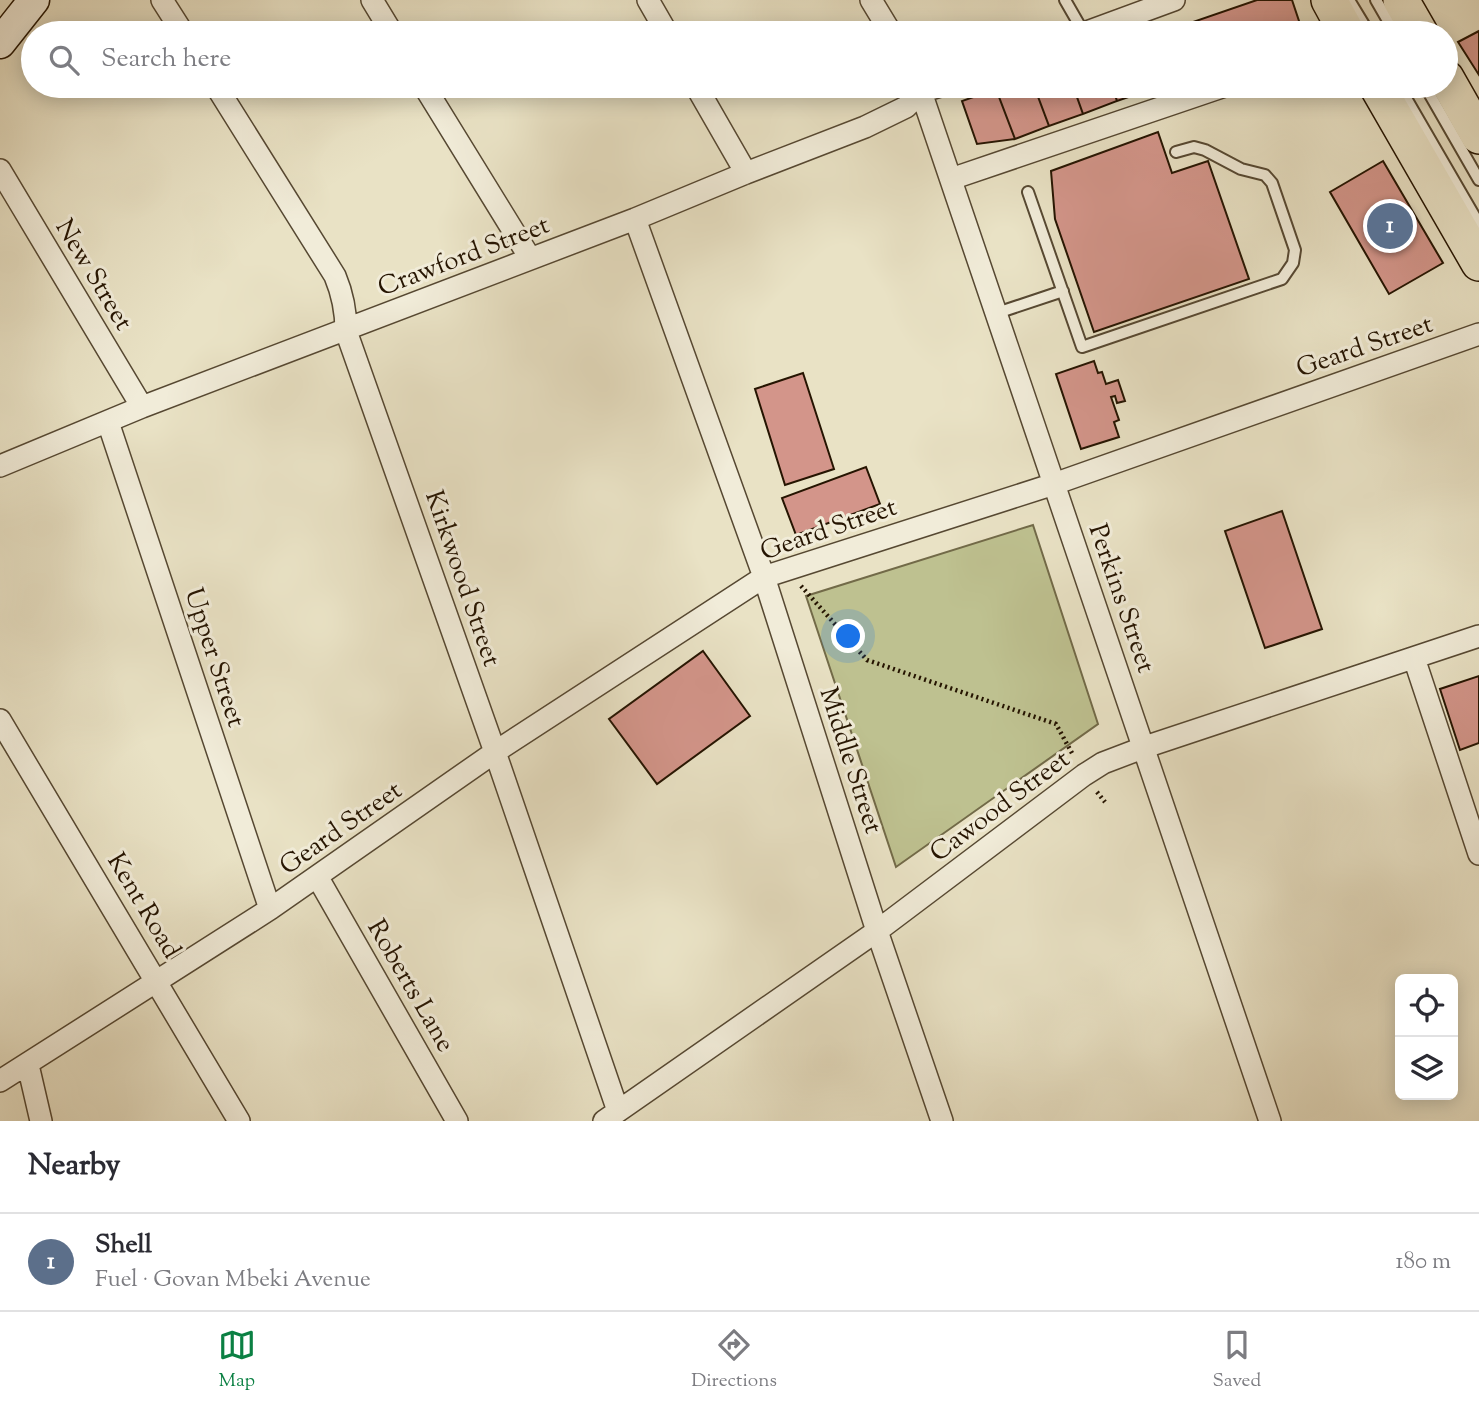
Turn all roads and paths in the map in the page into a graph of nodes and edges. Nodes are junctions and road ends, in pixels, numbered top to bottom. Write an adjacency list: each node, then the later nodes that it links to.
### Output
1 (34, 0): 22 (main road)
2 (162, 0): 12 (street)
3 (372, 0): 13 (street)
4 (648, 0): 14 (street)
5 (871, 0): 15 (street)
6 (1065, 0): 16 (lane)
7 (1174, 0): 17 (street)
8 (1329, 0): 18 (main road)
9 (1349, 0): 19 (lane)
10 (1376, 0): 20 (lane)
11 (1401, 0): 21 (main road)
12 (175, 21)
13 (385, 21)
14 (660, 21)
15 (884, 21)
16 (1077, 21)
17 (1117, 21)
18 (1340, 21)
19 (1361, 21)
20 (1388, 21)
21 (1413, 21)
22 (0, 43)
23 (224, 98): 46 (street, Kirkwood Street)
24 (431, 98): 42 (street)
25 (703, 98): 36 (street)
26 (916, 98): 36 (street, Crawford Street)
27 (930, 98): 37 (street, Perkins Street)
28 (1190, 98): 37 (street)
29 (1384, 98): 43 (main road)
30 (1406, 98): 41 (lane)
31 (1432, 98): 38 (lane)
32 (1457, 98): 33 (main road)
33 (1479, 136)
34 (1176, 152): 44 (lane)
35 (0, 170): 48 (street, New Street)
36 (746, 173): 40 (street, Crawford Street)
37 (951, 179): 45 (street, Perkins Street)
38 (1479, 180)
39 (1028, 192): 44 (lane)
40 (635, 219): 42 (street, Crawford Street); 53 (street, Middle Street)
41 (1479, 224)
42 (530, 258): 46 (street, Crawford Street)
43 (1479, 263)
44 (1063, 291): 45 (lane)
45 (997, 313): 51 (street, Perkins Street)
46 (346, 331): 48 (street, Crawford Street); 58 (street, Kirkwood Street)
47 (1479, 334): 51 (street, Geard Street)
48 (142, 407): 49 (street, Crawford Street)
49 (108, 422): 50 (street, Crawford Street); 63 (street, Upper Street)
50 (0, 466)
51 (1054, 484): 52 (street, Geard Street); 57 (street, Perkins Street)
52 (786, 570): 53 (street, Geard Street); 59 (path)
53 (764, 577): 58 (street, Geard Street); 64 (street, Middle Street)
54 (1479, 636): 55 (street, Cawood Street)
55 (1414, 658): 57 (street, Cawood Street); 61 (street)
56 (0, 720): 65 (street, Kent Road)
57 (1145, 747): 59 (street, Cawood Street); 73 (street, Perkins Street)
58 (495, 752): 62 (street, Geard Street); 68 (street, Kirkwood Street)
59 (1084, 775): 60 (path); 64 (street, Cawood Street)
60 (1105, 802)
61 (1479, 854)
62 (318, 878): 63 (street, Geard Street); 71 (street, Roberts Lane)
63 (270, 909): 65 (street, Geard Street)
64 (877, 931): 68 (street, Cawood Street); 72 (street, Middle Street)
65 (158, 982): 66 (street, Geard Street); 70 (street, Kent Road)
66 (27, 1065): 67 (street, Geard Street); 69 (street)
67 (0, 1081)
68 (611, 1116)
69 (41, 1121)
70 (239, 1121)
71 (457, 1121)
72 (942, 1121)
73 (1270, 1121)

